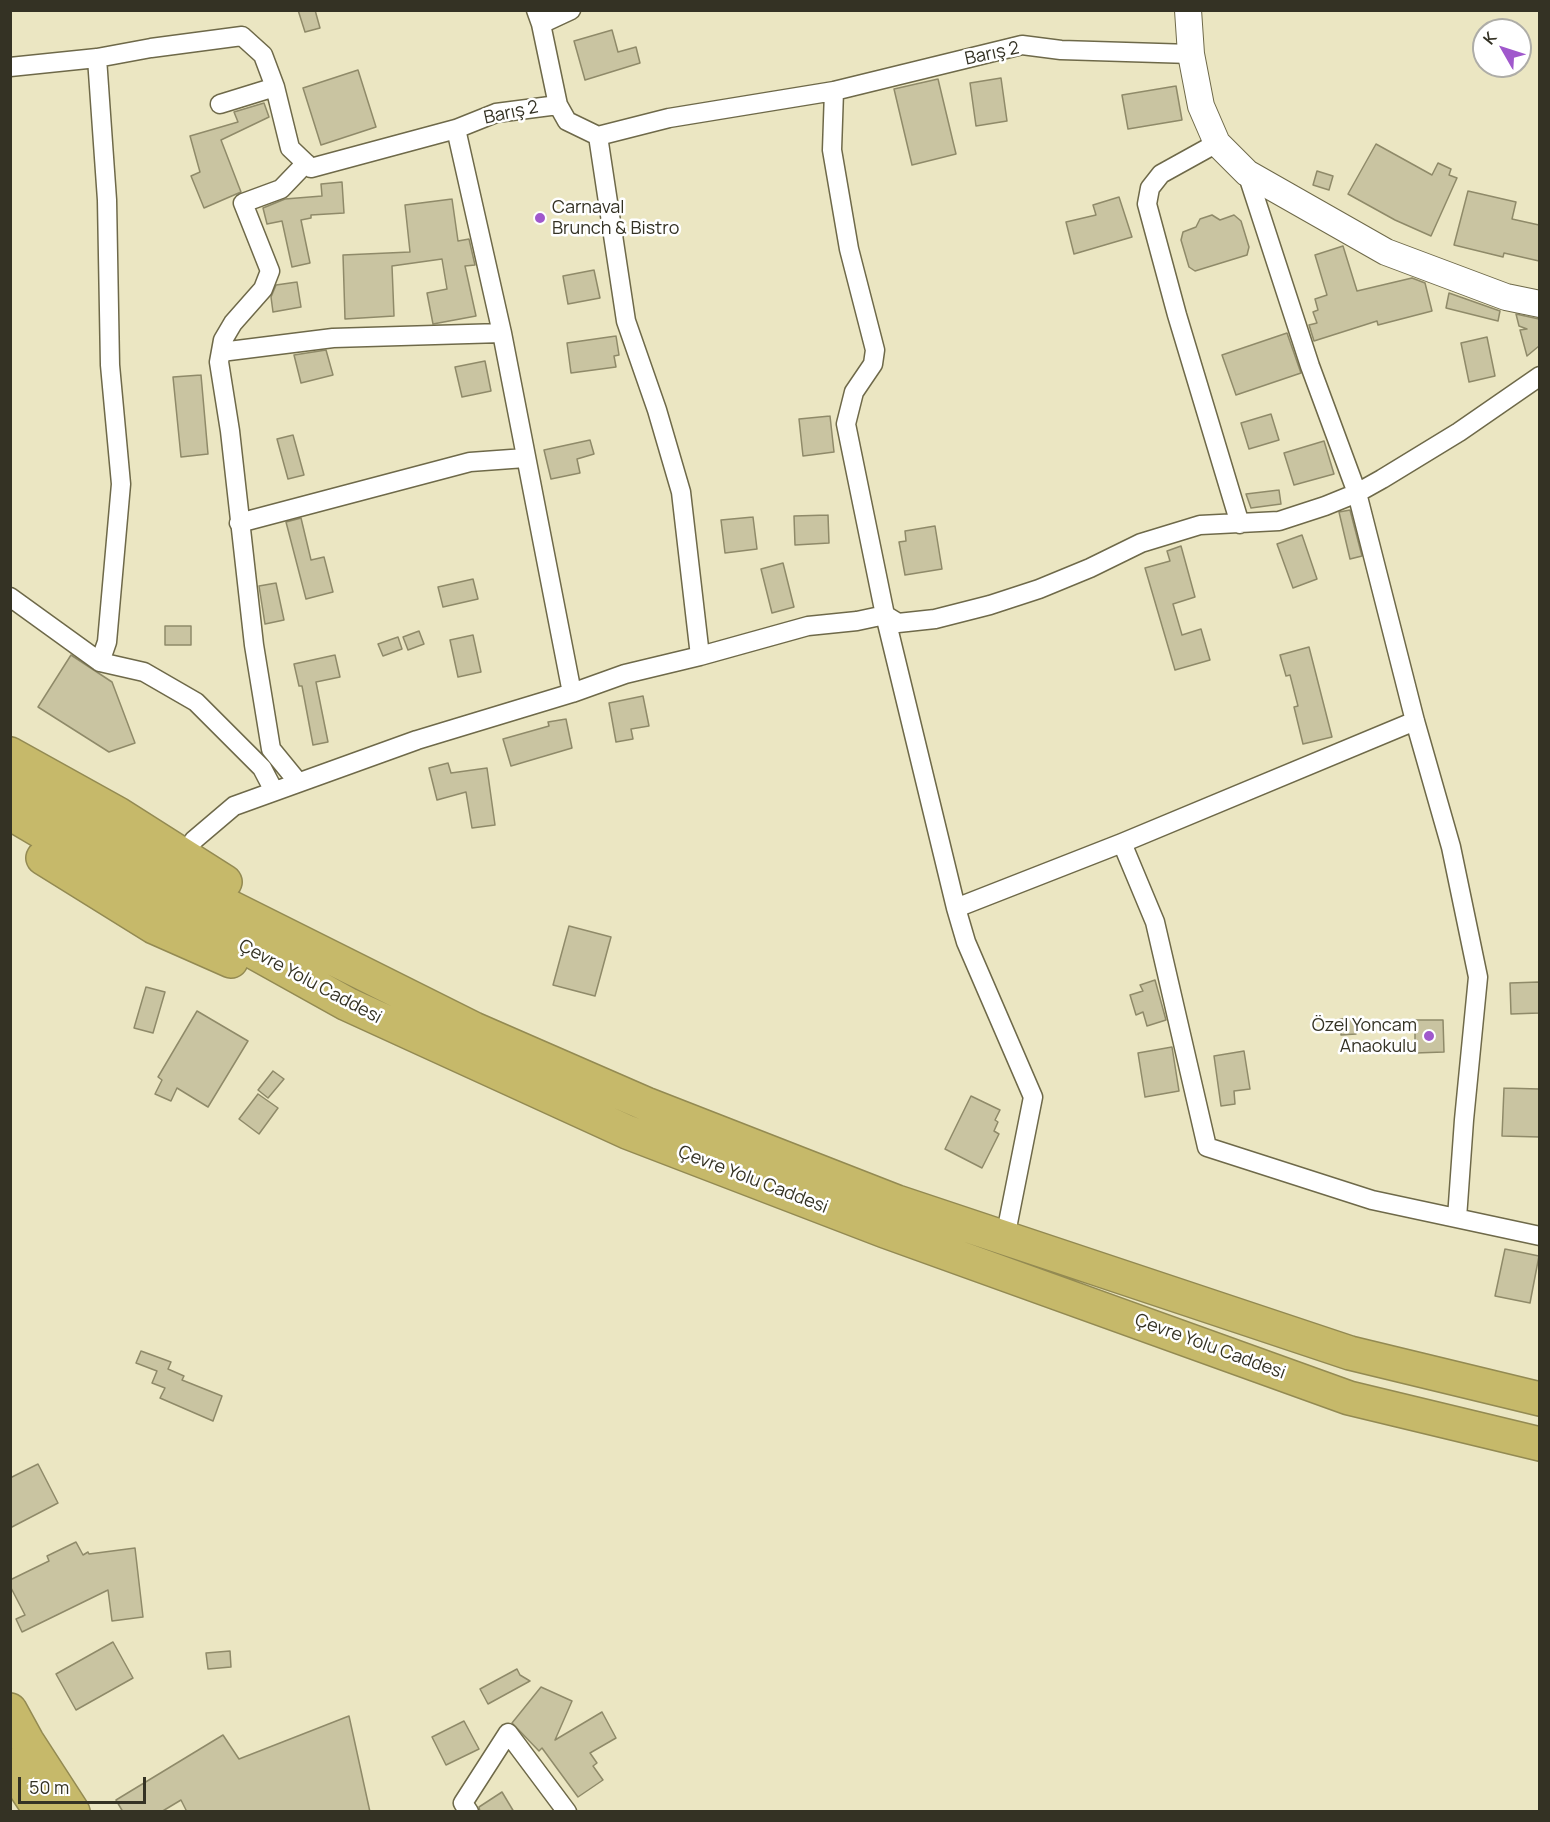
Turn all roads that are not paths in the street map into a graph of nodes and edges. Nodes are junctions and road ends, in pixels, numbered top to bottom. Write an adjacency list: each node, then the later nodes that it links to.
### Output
1 (571, 10): 3 (street)
2 (1188, 10): 4 (street)
3 (538, 17): 10 (street)
4 (1191, 54): 8 (street, Barış 2); 13 (street)
5 (97, 58): 6 (street); 7 (street); 27 (street)
6 (10, 68)
7 (275, 87): 9 (street); 14 (street)
8 (834, 91): 12 (street, Barış 2); 25 (street)
9 (220, 104)
10 (558, 105): 11 (street, Barış 2); 12 (street, Barış 2)
11 (456, 129): 14 (street, Barış 2); 17 (street)
12 (598, 136): 26 (street)
13 (1217, 143): 15 (street); 23 (street)
14 (306, 163): 18 (street)
15 (1247, 173): 16 (street); 21 (street)
16 (1539, 304)
17 (502, 333): 18 (street); 20 (street)
18 (221, 352): 22 (street)
19 (1539, 376): 21 (street)
20 (525, 458): 22 (street); 28 (street)
21 (1357, 493): 23 (street); 29 (street)
22 (239, 523): 31 (street)
23 (1240, 524): 25 (street)
24 (10, 597): 27 (street)
25 (885, 615): 26 (street); 38 (street)
26 (700, 656): 28 (street)
27 (100, 662): 33 (street)
28 (572, 693): 31 (street)
29 (1415, 721): 36 (street); 41 (street)
30 (10, 754): 37 (highway)
31 (298, 782): 33 (street)
32 (10, 786): 39 (highway, Çevre Yolu Caddesi)
33 (274, 791): 37 (street)
34 (10, 813): 40 (highway, Çevre Yolu Caddesi)
35 (10, 838): 40 (highway)
36 (1122, 843): 38 (street); 41 (street)
37 (183, 856): 39 (highway)
38 (956, 908): 43 (street)
39 (364, 974): 43 (highway, Çevre Yolu Caddesi)
40 (347, 1004): 45 (highway, Çevre Yolu Caddesi)
41 (1457, 1218): 42 (street)
42 (1539, 1236)
43 (1005, 1238): 44 (highway, Çevre Yolu Caddesi)
44 (1539, 1399)
45 (1539, 1444)
46 (10, 1710): 49 (highway)
47 (10, 1766): 48 (highway)
48 (41, 1812)
49 (73, 1812)
50 (469, 1812): 51 (street)
51 (567, 1812)

